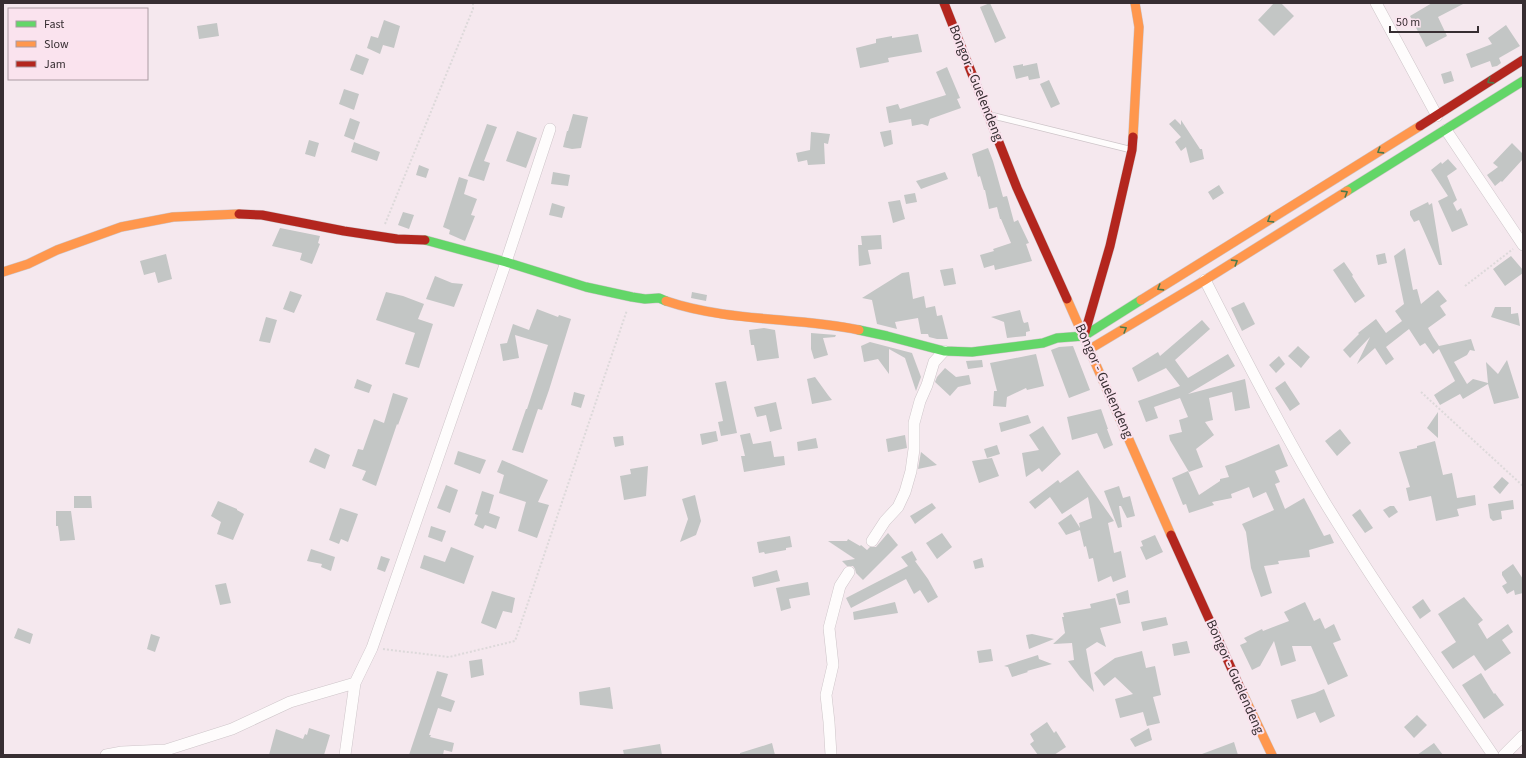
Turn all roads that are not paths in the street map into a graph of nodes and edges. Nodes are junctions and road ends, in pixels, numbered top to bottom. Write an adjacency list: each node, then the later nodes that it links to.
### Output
1 (944, 3): 7 (main road, Bongor - Guelendeng)
2 (1135, 3): 11 (main road)
3 (1376, 3): 8 (street)
4 (1523, 60): 5 (main road)
5 (1513, 66): 6 (main road); 8 (main road, one-way to 8)
6 (1523, 81): 10 (main road)
7 (988, 114): 11 (lane); 16 (main road, Bongor - Guelendeng)
8 (1436, 116): 16 (main road, one-way to 16)
9 (550, 128): 13 (street)
10 (1446, 130): 12 (street); 15 (main road, one-way to 10)
11 (1132, 150): 16 (main road)
12 (1522, 244)
13 (506, 262): 14 (main road); 18 (main road); 21 (street)
14 (3, 272)
15 (1205, 280): 17 (main road, one-way to 15); 27 (street)
16 (1084, 336): 17 (main road, Bongor - Guelendeng); 18 (main road)
17 (1090, 349): 26 (main road, Bongor - Guelendeng)
18 (944, 351): 19 (street)
19 (872, 542)
20 (849, 572): 25 (street)
21 (355, 683): 23 (street); 24 (street)
22 (1523, 736): 28 (street)
23 (106, 755)
24 (345, 755)
25 (831, 755)
26 (1272, 755)
27 (1493, 755)
28 (1504, 755)

